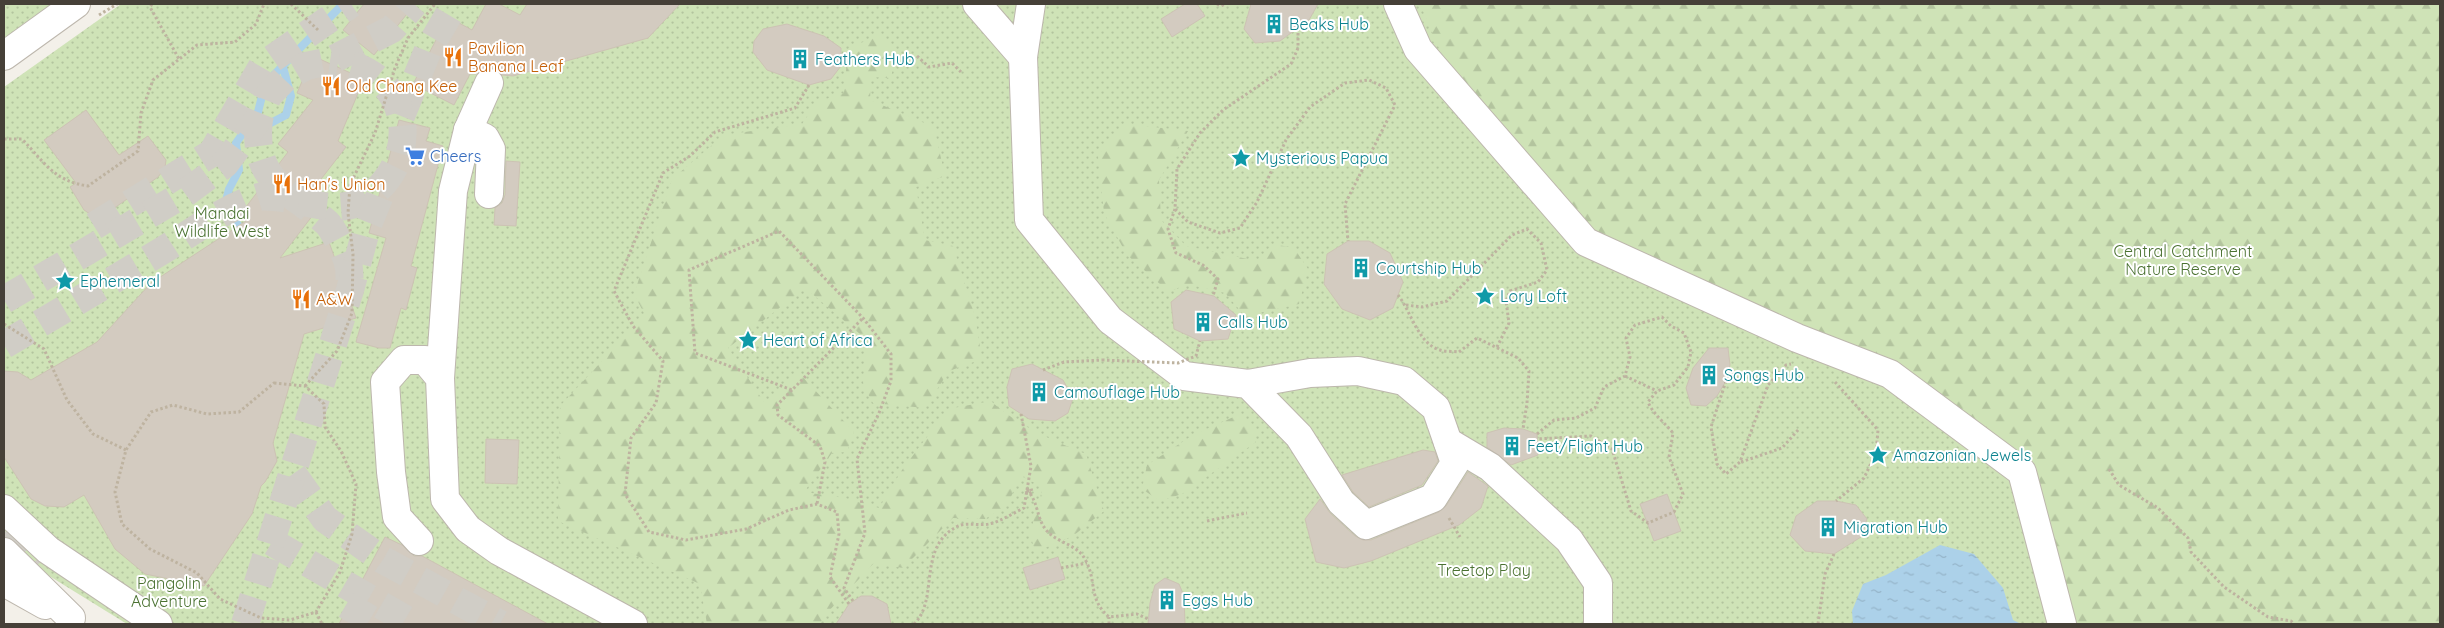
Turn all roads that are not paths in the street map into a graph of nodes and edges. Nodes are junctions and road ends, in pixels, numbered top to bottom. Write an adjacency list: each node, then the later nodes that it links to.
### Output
1 (76, 4): 5 (lane)
2 (977, 4): 6 (lane)
3 (1031, 4): 6 (lane)
4 (1398, 4): 22 (lane)
5 (4, 56)
6 (1023, 57): 11 (lane)
7 (489, 83): 8 (lane)
8 (468, 130): 9 (lane); 10 (lane)
9 (489, 194)
10 (440, 378): 14 (lane); 20 (lane)
11 (1248, 384): 12 (lane); 12 (lane)
12 (1448, 442): 21 (lane)
13 (4, 508): 19 (lane)
14 (419, 541)
15 (4, 552): 18 (lane)
16 (34, 567): 18 (lane)
17 (4, 582): 18 (lane)
18 (77, 621)
19 (158, 624)
20 (633, 624)
21 (1598, 624)
22 (2062, 624)

